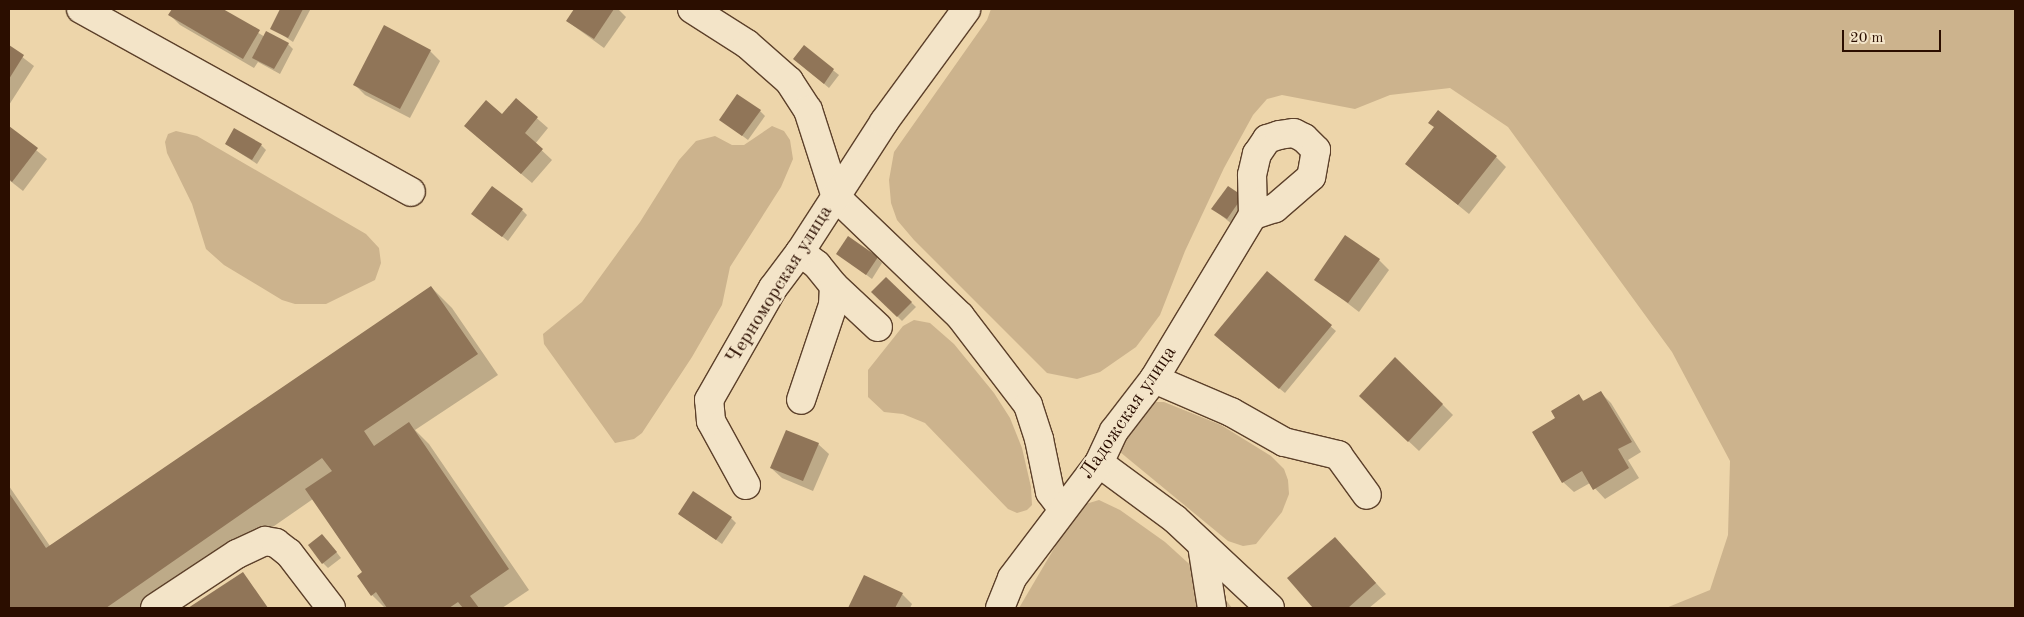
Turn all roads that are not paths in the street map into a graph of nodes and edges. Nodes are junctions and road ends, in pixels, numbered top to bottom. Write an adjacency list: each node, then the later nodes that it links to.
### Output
1 (82, 9): 4 (lane)
2 (692, 9): 5 (lane)
3 (966, 10): 5 (lane, Черноморская улица)
4 (411, 192)
5 (836, 197): 7 (lane, Черноморская улица); 15 (lane)
6 (1253, 215): 10 (lane, Ладожская улица)
7 (800, 252): 8 (lane); 13 (lane, Черноморская улица)
8 (834, 286): 9 (lane); 11 (lane)
9 (878, 328)
10 (1154, 379): 12 (lane, Ладожская улица); 14 (lane)
11 (801, 400)
12 (1099, 463): 15 (lane, Ладожская улица); 16 (lane)
13 (746, 485)
14 (1367, 495)
15 (1063, 509): 19 (lane, Ладожская улица)
16 (1202, 545): 20 (lane); 21 (lane)
17 (155, 608): 18 (lane)
18 (331, 608)
19 (1000, 608)
20 (1212, 608)
21 (1270, 608)

